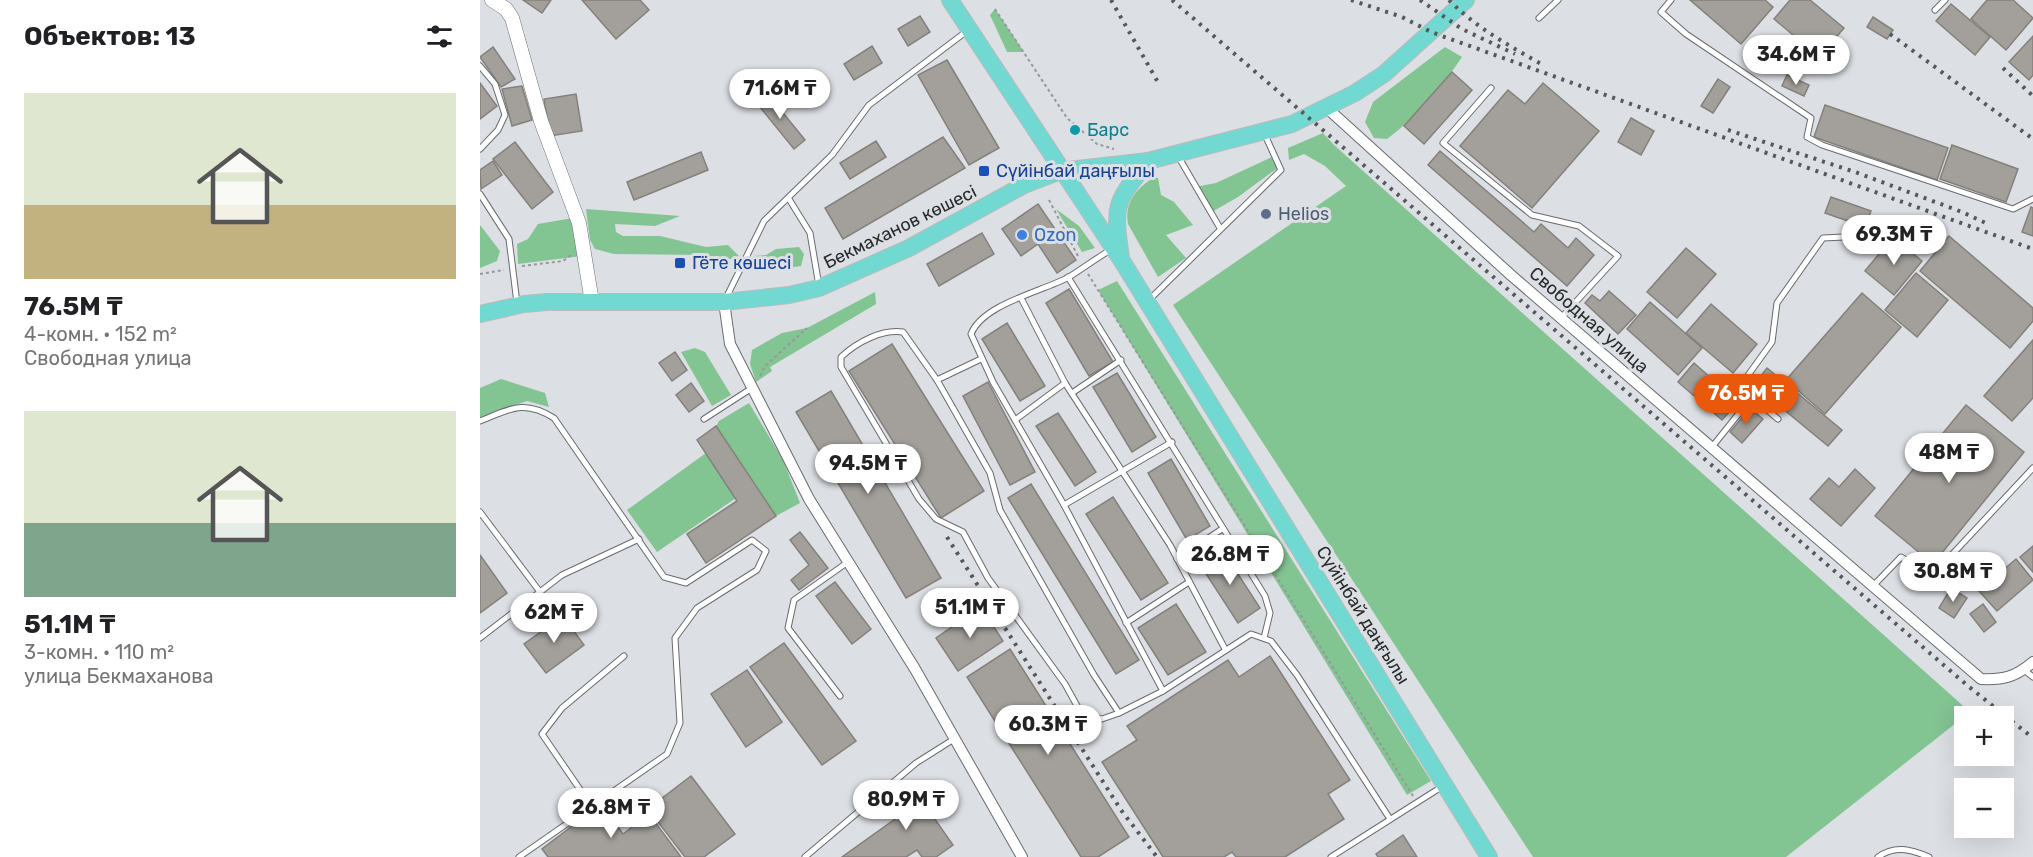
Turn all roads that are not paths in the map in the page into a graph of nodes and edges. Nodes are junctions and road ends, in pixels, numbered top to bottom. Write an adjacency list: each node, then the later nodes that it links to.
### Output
1 (492, 0): 27 (street)
2 (950, 0): 9 (main road, Сүйінбай даңғылы)
3 (1466, 0): 12 (main road, Бекмаханов көшесі)
4 (1558, 0): 8 (lane)
5 (1671, 0): 20 (lane)
6 (1945, 0): 7 (lane)
7 (1935, 10)
8 (1539, 18)
9 (970, 29): 17 (main road, Сүйінбай даңғылы); 19 (lane)
10 (480, 66): 14 (lane)
11 (1491, 88): 32 (lane)
12 (1327, 108): 13 (main road, Бекмаханов көшесі); 32 (street, Свободная улица)
13 (1264, 132): 15 (main road, Бекмаханов көшесі); 21 (lane)
14 (480, 149)
15 (1177, 155): 16 (main road, Бекмаханов көшесі); 21 (lane)
16 (1148, 161): 17 (main road, Бекмаханов көшесі); 23 (main road)
17 (1060, 171): 23 (main road, Сүйінбай даңғылы); 25 (main road, Бекмаханов көшесі)
18 (480, 194): 30 (lane)
19 (789, 199): 25 (lane); 28 (lane)
20 (2033, 199)
21 (1220, 228): 29 (lane)
22 (1866, 236): 39 (lane)
23 (1117, 255): 24 (lane); 29 (main road, Сүйінбай даңғылы)
24 (1068, 277): 26 (lane); 34 (lane)
25 (819, 288): 28 (main road, Бекмаханов көшесі)
26 (1021, 298): 33 (lane); 36 (lane)
27 (592, 302): 28 (main road, Бекмаханов көшесі); 30 (main road, Бекмаханов көшесі)
28 (724, 302): 37 (street)
29 (1147, 302): 69 (main road, Сүйінбай даңғылы)
30 (517, 305): 31 (main road, Бекмаханов көшесі)
31 (480, 314)
32 (1561, 318): 45 (street, Свободная улица)
33 (981, 359): 35 (lane); 42 (lane)
34 (1121, 360): 38 (lane); 44 (lane)
35 (937, 380): 67 (lane); 67 (lane)
36 (1065, 383): 38 (lane); 42 (lane)
37 (752, 388): 40 (lane); 53 (street)
38 (1072, 393): 47 (lane)
39 (1752, 397): 41 (lane); 45 (lane)
40 (704, 419)
41 (1778, 419)
42 (1015, 420): 48 (lane)
43 (480, 421): 51 (lane)
44 (1172, 442): 47 (lane); 50 (lane)
45 (1712, 447): 55 (street, Свободная улица)
46 (2033, 468): 55 (lane)
47 (1122, 471): 48 (lane); 52 (lane)
48 (1064, 505): 57 (lane)
49 (480, 512): 56 (lane)
50 (1222, 529): 52 (lane); 59 (lane)
51 (639, 539): 56 (lane); 70 (lane)
52 (1177, 559): 54 (lane)
53 (848, 562): 66 (lane); 68 (street)
54 (1190, 582): 57 (lane); 60 (lane)
55 (1873, 586): 63 (street, Свободная улица)
56 (540, 592): 58 (lane)
57 (1126, 623): 65 (lane)
58 (480, 638)
59 (1264, 638): 60 (lane); 71 (lane)
60 (1225, 649): 65 (lane)
61 (624, 656): 70 (lane)
62 (2033, 662): 63 (street, Свободная улица)
63 (2024, 670): 64 (lane)
64 (2033, 677)
65 (1163, 691): 67 (lane)
66 (840, 696)
67 (1119, 713)
68 (954, 739): 73 (lane); 74 (street)
69 (1445, 785): 71 (lane); 76 (main road, Сүйінбай даңғылы)
70 (592, 807): 72 (lane)
71 (1390, 819): 75 (lane)
72 (519, 857)
73 (805, 857)
74 (1022, 857)
75 (1331, 857)
76 (1489, 857)
77 (1878, 857): 78 (lane)
78 (1929, 857)

